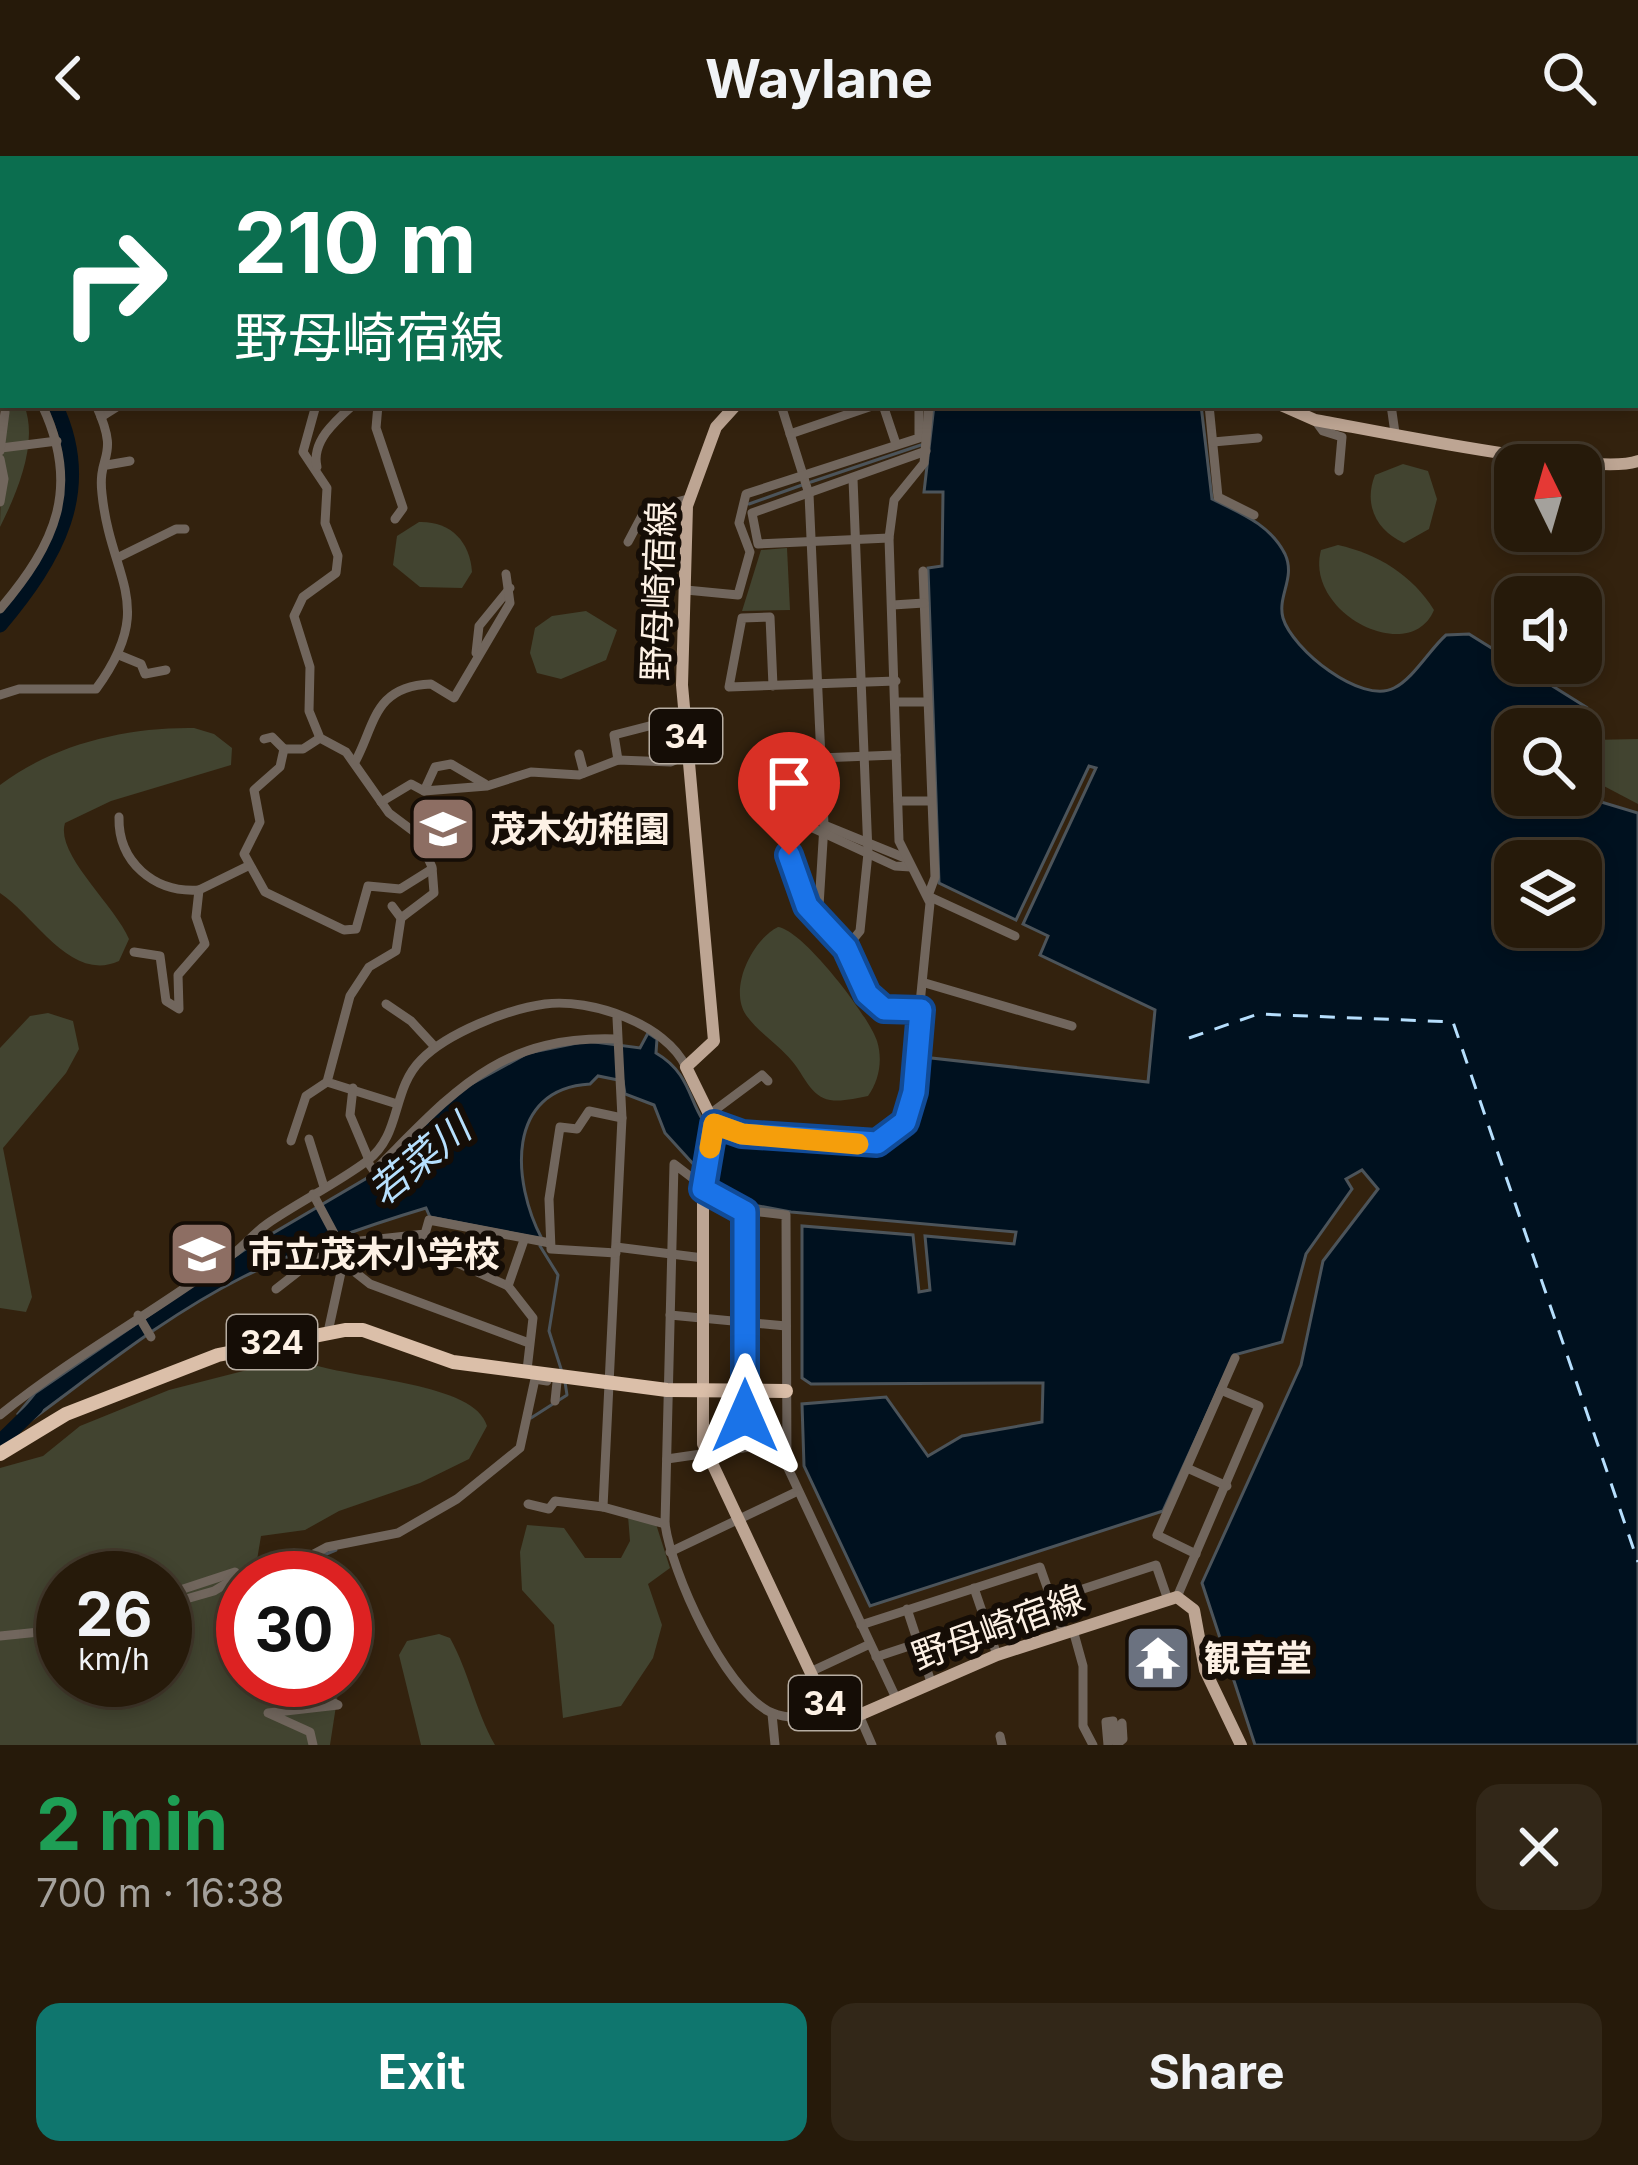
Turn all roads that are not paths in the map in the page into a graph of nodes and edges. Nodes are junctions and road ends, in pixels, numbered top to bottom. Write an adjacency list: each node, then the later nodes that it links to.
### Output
1 (43, 408): 22 (street)
2 (97, 408): 17 (street)
3 (115, 408): 17 (street)
4 (315, 408): 33 (street)
5 (349, 408): 33 (street)
6 (378, 408): 40 (street)
7 (733, 408): 37 (main road, 野母崎宿線 / 34)
8 (782, 408): 20 (street)
9 (871, 408): 20 (street)
10 (880, 408): 24 (street)
11 (920, 408): 24 (street)
12 (929, 408): 27 (street)
13 (1209, 408): 23 (street)
14 (1288, 408): 18 (main road)
15 (1390, 408): 19 (street)
16 (5, 412): 28 (street)
17 (101, 417): 31 (street)
18 (1315, 420): 19 (main road); 32 (street)
19 (1390, 433): 26 (street); 30 (main road)
20 (791, 437): 25 (street); 34 (street)
21 (1258, 438): 23 (street)
22 (57, 441): 28 (street); 52 (street)
23 (1213, 442): 39 (street)
24 (896, 444): 34 (street)
25 (778, 445)
26 (1384, 450)
27 (926, 451): 35 (street); 42 (street)
28 (0, 452): 38 (street)
29 (130, 461): 31 (street)
30 (1638, 461)
31 (107, 465): 46 (street)
32 (1339, 471)
33 (318, 472): 64 (street)
34 (806, 477): 36 (street); 49 (street)
35 (853, 479): 36 (street); 43 (street)
36 (809, 493): 44 (street); 44 (street)
37 (688, 499): 45 (street); 49 (main road, 野母崎宿線 / 34)
38 (0, 502)
39 (1254, 515)
40 (395, 519)
41 (185, 530): 46 (street)
42 (889, 538): 43 (street); 51 (street)
43 (856, 540): 44 (street); 56 (street)
44 (812, 541): 57 (street)
45 (628, 542)
46 (118, 557): 53 (street)
47 (923, 571): 50 (street)
48 (506, 574): 72 (street)
49 (686, 590): 62 (main road, 野母崎宿線 / 34)
50 (924, 603): 51 (street); 61 (street)
51 (892, 605): 55 (street)
52 (0, 609)
53 (119, 656): 54 (street); 59 (street)
54 (166, 670)
55 (896, 681): 56 (street); 60 (street)
56 (861, 682): 57 (street); 69 (street)
57 (817, 685): 58 (street); 70 (street)
58 (773, 686): 58 (street)
59 (0, 695)
60 (897, 702): 61 (street); 68 (street)
61 (927, 702): 77 (street)
62 (685, 717): 67 (main road, 野母崎宿線 / 34); 71 (street)
63 (264, 739): 65 (street)
64 (320, 739): 65 (street); 72 (street)
65 (284, 749): 83 (street)
66 (579, 754): 73 (street)
67 (688, 754): 71 (street); 100 (main road, 野母崎宿線 / 34)
68 (896, 755): 69 (street); 76 (street)
69 (862, 756): 70 (street); 81 (street)
70 (819, 758): 80 (street)
71 (618, 760): 73 (street)
72 (355, 762): 78 (street)
73 (584, 773): 74 (street)
74 (487, 786): 75 (street); 75 (street)
75 (424, 791): 78 (street)
76 (898, 801): 77 (street); 82 (street)
77 (931, 801): 86 (street)
78 (381, 802): 84 (street)
79 (119, 817): 85 (street)
80 (824, 828): 81 (street); 89 (street); 89 (street)
81 (867, 849): 82 (street); 91 (street)
82 (908, 863): 86 (street)
83 (248, 866): 84 (street); 85 (street)
84 (432, 869): 88 (street)
85 (199, 890): 92 (street)
86 (928, 896): 90 (street); 93 (street)
87 (392, 906): 88 (street)
88 (401, 918): 102 (street)
89 (818, 922): 91 (street)
90 (1015, 936)
91 (846, 948): 95 (street)
92 (134, 952)
93 (925, 983): 95 (street); 97 (street)
94 (386, 1004): 99 (street)
95 (921, 1010): 106 (street)
96 (617, 1018): 98 (street); 99 (street); 100 (street)
97 (1072, 1026)
98 (616, 1040): 105 (street); 109 (street)
99 (435, 1047): 104 (street)
100 (686, 1067): 106 (main road)
101 (768, 1081): 106 (street)
102 (327, 1082): 103 (street); 108 (street)
103 (353, 1088): 104 (street); 109 (street)
104 (394, 1103): 109 (street)
105 (622, 1118): 117 (street); 118 (street)
106 (711, 1120): 110 (main road, 34)
107 (309, 1139): 111 (street)
108 (291, 1141)
109 (368, 1160): 111 (street)
110 (704, 1183): 113 (street); 119 (street); 120 (main road, 34)
111 (324, 1187): 112 (street)
112 (313, 1194): 115 (street); 125 (street)
113 (745, 1212): 127 (street); 128 (street)
114 (425, 1234): 115 (street); 116 (street); 122 (street)
115 (341, 1240): 121 (street); 123 (street)
116 (527, 1241): 117 (street); 122 (street)
117 (547, 1243): 118 (street)
118 (616, 1250): 119 (street); 135 (street)
119 (672, 1254): 120 (street); 124 (street)
120 (703, 1258): 126 (main road, 34)
121 (346, 1265): 129 (street); 131 (street)
122 (508, 1286): 131 (street)
123 (276, 1289)
124 (670, 1315): 126 (street); 136 (street)
125 (139, 1316): 130 (street); 142 (street)
126 (702, 1318): 127 (street); 140 (main road, 34)
127 (745, 1323): 128 (street); 139 (street)
128 (786, 1326): 137 (street)
129 (328, 1332): 133 (highway, 324); 146 (highway, 324)
130 (152, 1337)
131 (529, 1343): 133 (street)
132 (1234, 1358): 138 (street)
133 (527, 1370): 134 (highway, 324)
134 (560, 1377): 135 (highway, 324); 141 (street); 155 (street)
135 (609, 1383): 136 (highway, 324); 152 (street)
136 (668, 1390): 140 (highway, 324); 147 (street)
137 (786, 1390): 139 (highway, 324); 143 (street)
138 (1221, 1390): 148 (street); 149 (street)
139 (745, 1391): 140 (highway, 324); 144 (street)
140 (700, 1393): 145 (main road, 34)
141 (555, 1401)
142 (0, 1415)
143 (784, 1442): 144 (street); 150 (street)
144 (742, 1448): 145 (street)
145 (706, 1453): 147 (street); 153 (main road, 34)
146 (0, 1454)
147 (667, 1459): 154 (street)
148 (1187, 1468): 149 (street); 157 (street)
149 (1227, 1486): 157 (street)
150 (798, 1491): 153 (street); 163 (street)
151 (528, 1504): 152 (street)
152 (603, 1507): 154 (street)
153 (739, 1519): 156 (street); 171 (main road, 34)
154 (665, 1524): 156 (street)
155 (320, 1551)
156 (670, 1552): 177 (street)
157 (1196, 1554): 159 (street)
158 (974, 1588): 160 (street); 161 (street); 162 (street)
159 (1172, 1598): 160 (street); 165 (main road, 野母崎宿線 / 34); 186 (main road)
160 (1051, 1599): 162 (street); 165 (street)
161 (908, 1610): 163 (street); 167 (street)
162 (986, 1621): 167 (street); 169 (street)
163 (861, 1625): 168 (street)
164 (36, 1628): 166 (street)
165 (1068, 1631): 169 (main road, 野母崎宿線 / 34); 173 (street)
166 (0, 1636)
167 (919, 1643): 170 (street); 172 (street)
168 (870, 1644): 170 (street); 171 (street)
169 (997, 1655): 172 (main road, 野母崎宿線 / 34)
170 (876, 1657): 174 (street)
171 (811, 1672): 179 (main road, 34)
172 (932, 1682): 174 (main road, 野母崎宿線 / 34)
173 (1080, 1693): 175 (street); 181 (street)
174 (896, 1697): 178 (main road, 野母崎宿線 / 34)
175 (1095, 1697)
176 (320, 1707): 182 (street)
177 (772, 1714): 179 (street); 183 (street)
178 (859, 1715): 179 (main road, 野母崎宿線 / 34); 184 (street)
179 (833, 1720)
180 (1122, 1724): 185 (street)
181 (1090, 1744)
182 (313, 1745)
183 (775, 1745)
184 (872, 1745)
185 (1108, 1745)
186 (1241, 1745)

